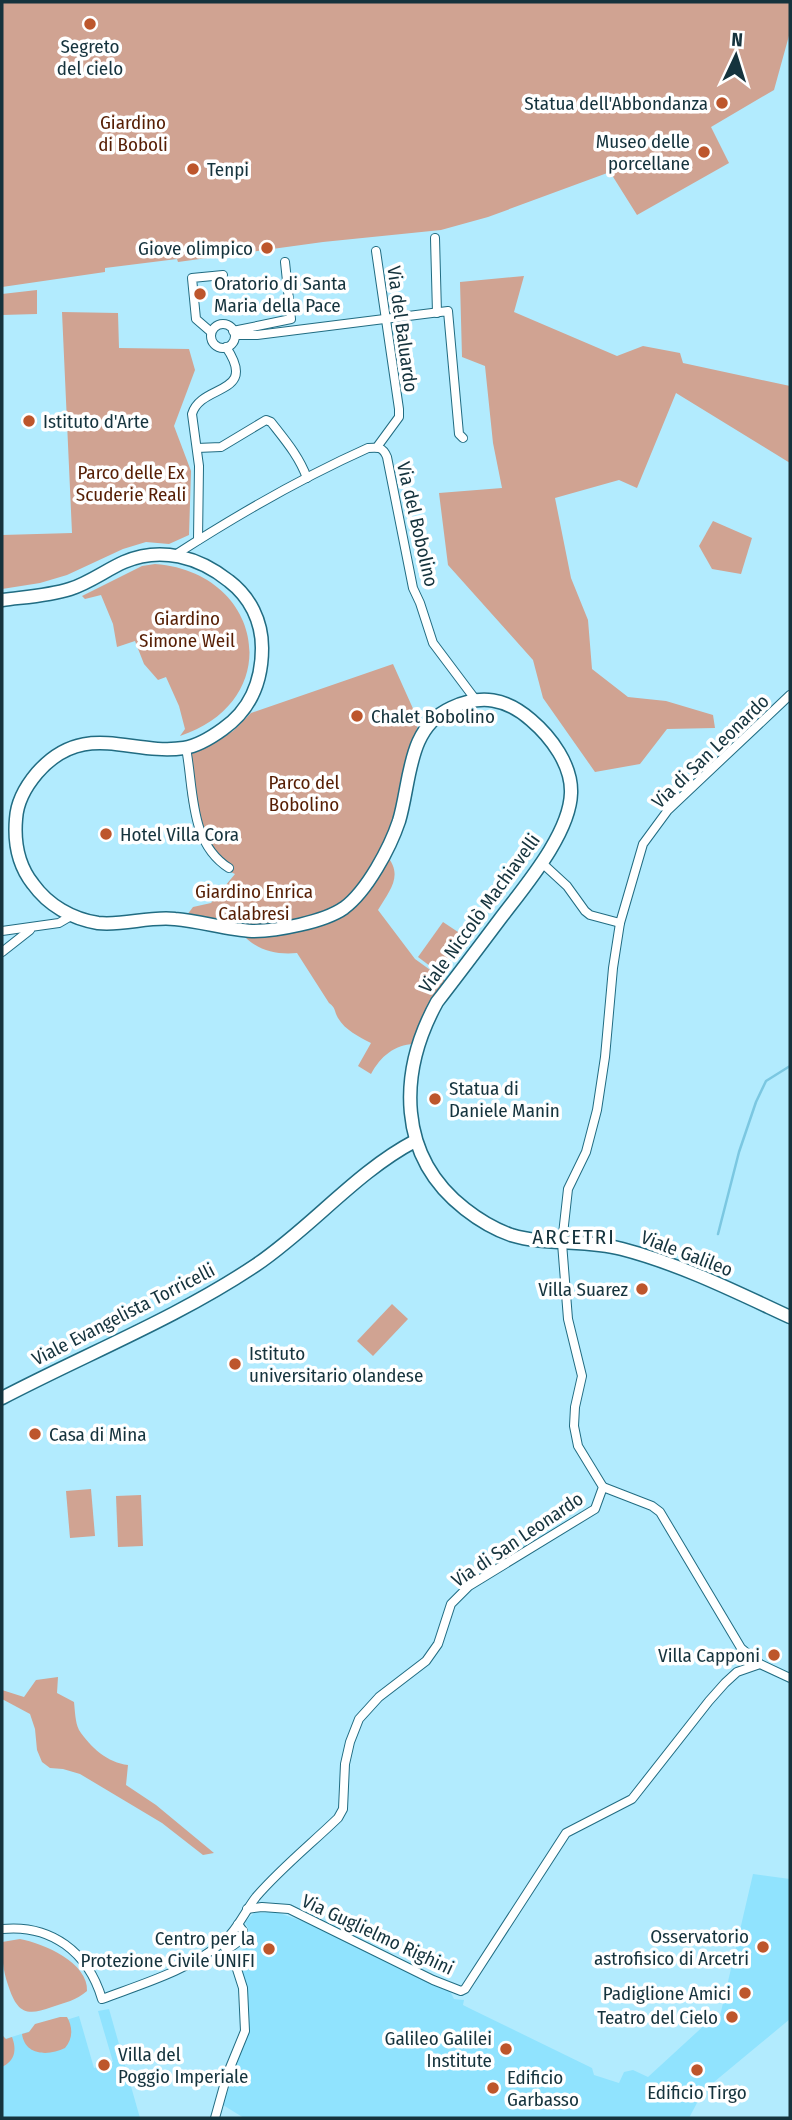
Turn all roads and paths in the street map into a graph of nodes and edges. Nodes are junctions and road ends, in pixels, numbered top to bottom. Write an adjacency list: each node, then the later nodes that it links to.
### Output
1 (435, 238): 5 (street)
2 (376, 251): 6 (street, Via del Baluardo)
3 (285, 262): 8 (street)
4 (223, 275): 7 (street)
5 (437, 313): 6 (street); 10 (street)
6 (387, 319): 8 (street); 11 (street, Via del Baluardo)
7 (211, 332): 8 (street); 9 (street)
8 (234, 333): 9 (street)
9 (226, 348): 12 (street)
10 (463, 438)
11 (377, 447): 13 (street, Via del Bobolino); 18 (street, Via del Bobolino)
12 (197, 448): 13 (street); 14 (street)
13 (307, 478): 14 (street, Via del Bobolino)
14 (198, 540): 15 (street, Via del Bobolino)
15 (175, 555): 16 (main road); 19 (main road)
16 (2, 600)
17 (790, 695): 23 (street, Via di San Leonardo)
18 (475, 699): 20 (main road, Viale Niccolò Machiavelli); 22 (main road)
19 (186, 748): 21 (street); 22 (main road)
20 (542, 863): 23 (street); 27 (main road, Viale Niccolò Machiavelli)
21 (229, 868)
22 (72, 916): 24 (street)
23 (620, 923): 28 (street, Via di San Leonardo)
24 (33, 928): 25 (street); 26 (street)
25 (2, 931)
26 (2, 952)
27 (415, 1140): 28 (main road, Viale Galileo); 30 (main road, Viale Evangelista Torricelli)
28 (562, 1243): 29 (main road, Viale Galileo); 31 (street, Via di San Leonardo)
29 (790, 1317)
30 (2, 1398)
31 (603, 1487): 32 (street); 34 (street, Via di San Leonardo)
32 (760, 1664): 33 (street); 34 (street, Via Guglielmo Righini)
33 (790, 1678)
34 (247, 1909): 36 (street, Via di San Leonardo)
35 (2, 1928): 36 (street)
36 (224, 1946): 37 (street)
37 (215, 2118)

